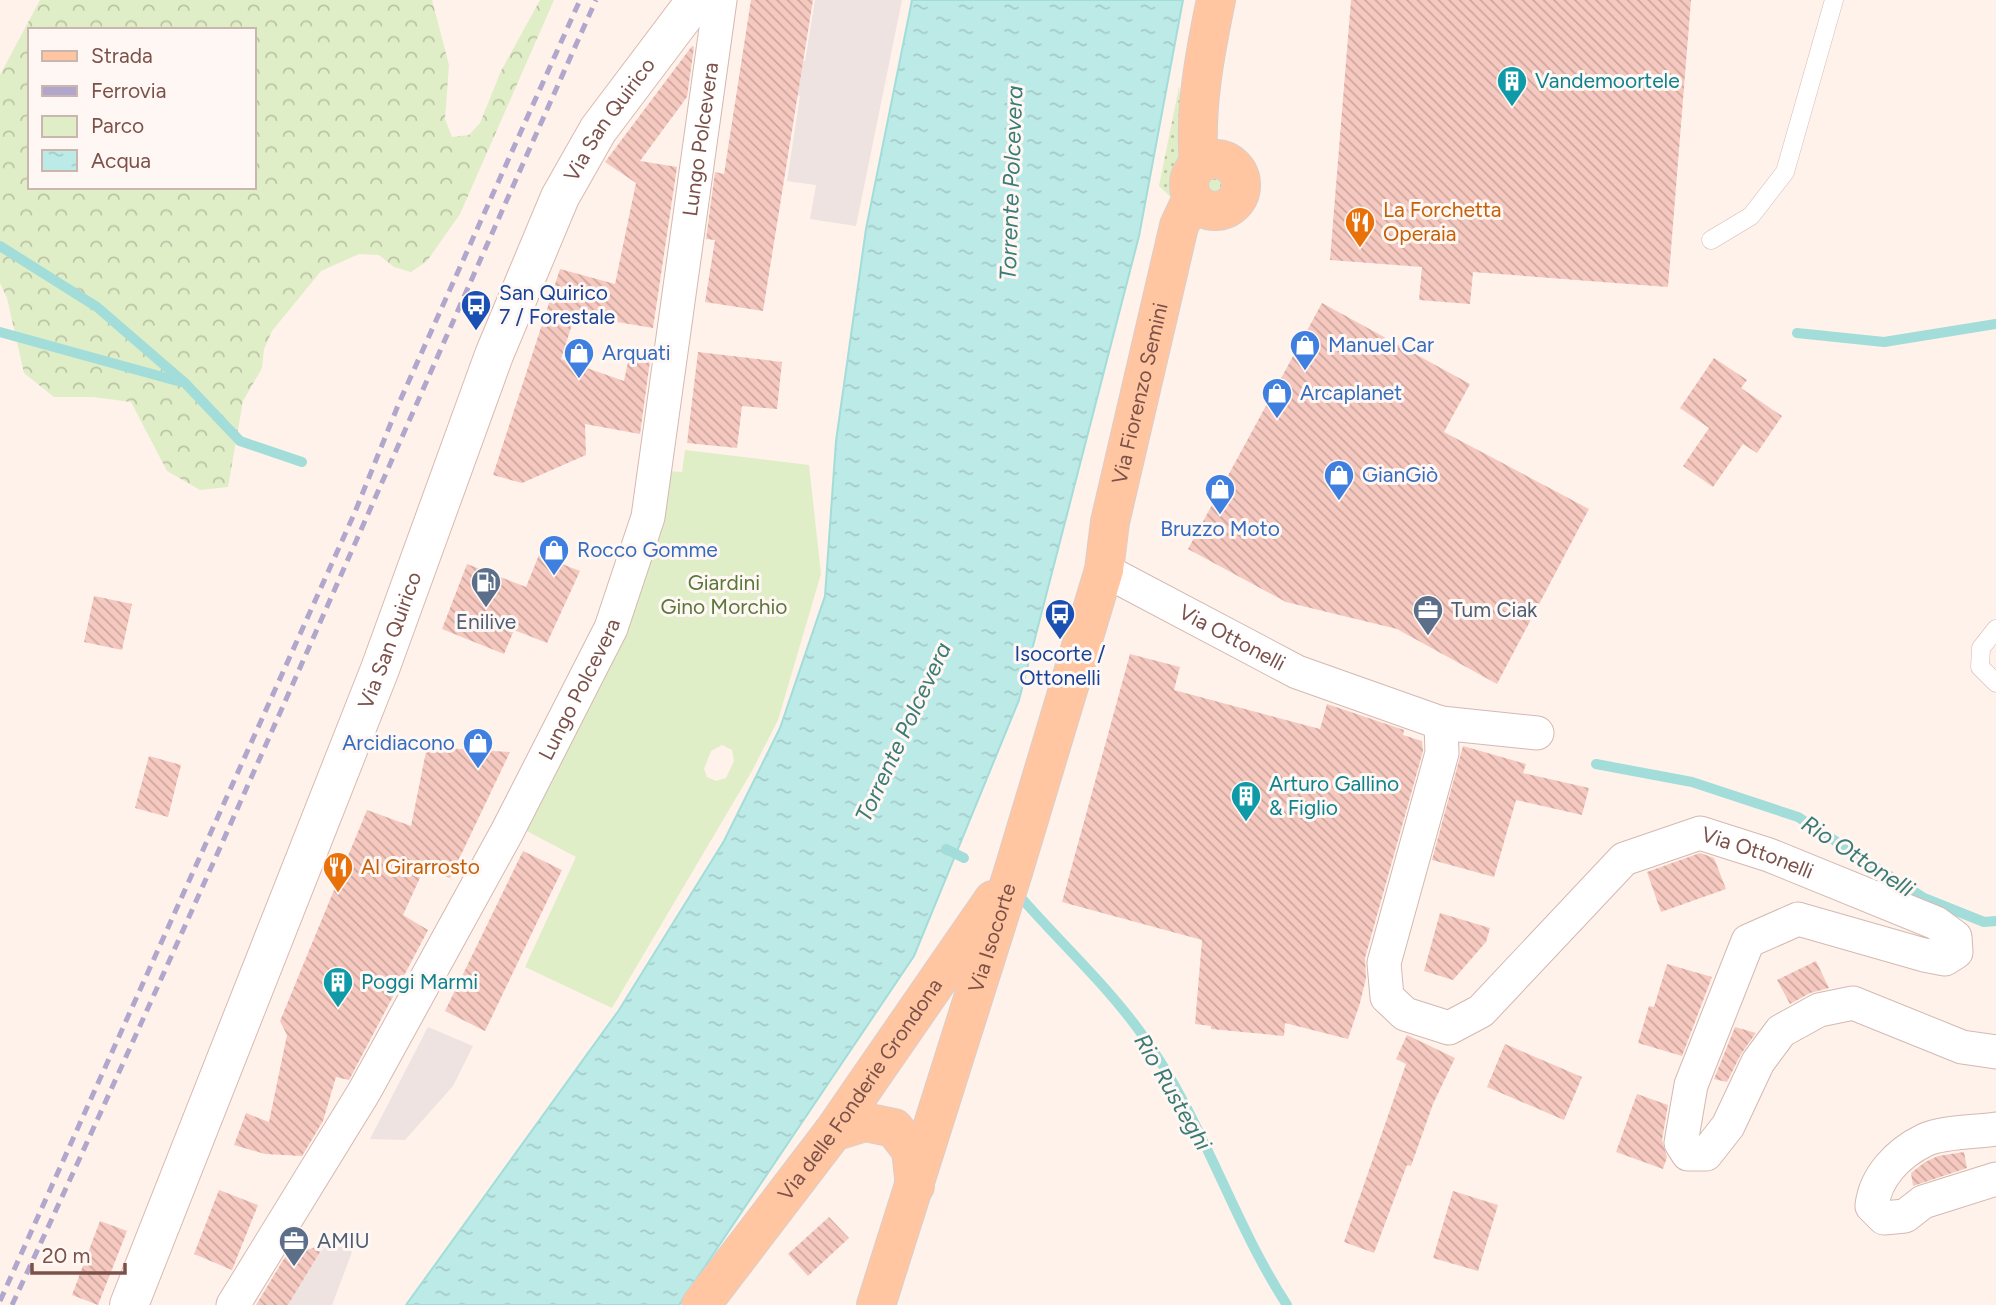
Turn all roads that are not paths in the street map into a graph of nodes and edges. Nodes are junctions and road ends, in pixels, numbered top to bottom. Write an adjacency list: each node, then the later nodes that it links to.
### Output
1 (696, 0): 17 (main road, Via San Quirico)
2 (720, 0): 18 (street, Lungo Polcevera)
3 (1216, 0): 6 (main road, Via Fiorenzo Semini)
4 (1834, 0): 5 (lane)
5 (1711, 240)
6 (1104, 570): 9 (street, Via Ottonelli); 11 (main road, Via Isocorte)
7 (1996, 629): 8 (lane)
8 (1996, 682)
9 (1441, 723): 10 (street); 12 (street, Via Ottonelli)
10 (1537, 733)
11 (1014, 869): 14 (main road, Via delle Fonderie Grondona); 16 (main road, Via Isocorte)
12 (1996, 1052)
13 (1996, 1129): 15 (street)
14 (833, 1132): 16 (main road); 19 (main road, Via delle Fonderie Grondona)
15 (1996, 1179)
16 (915, 1188): 20 (main road, Via Isocorte)
17 (129, 1305)
18 (233, 1305)
19 (701, 1305)
20 (876, 1305)

